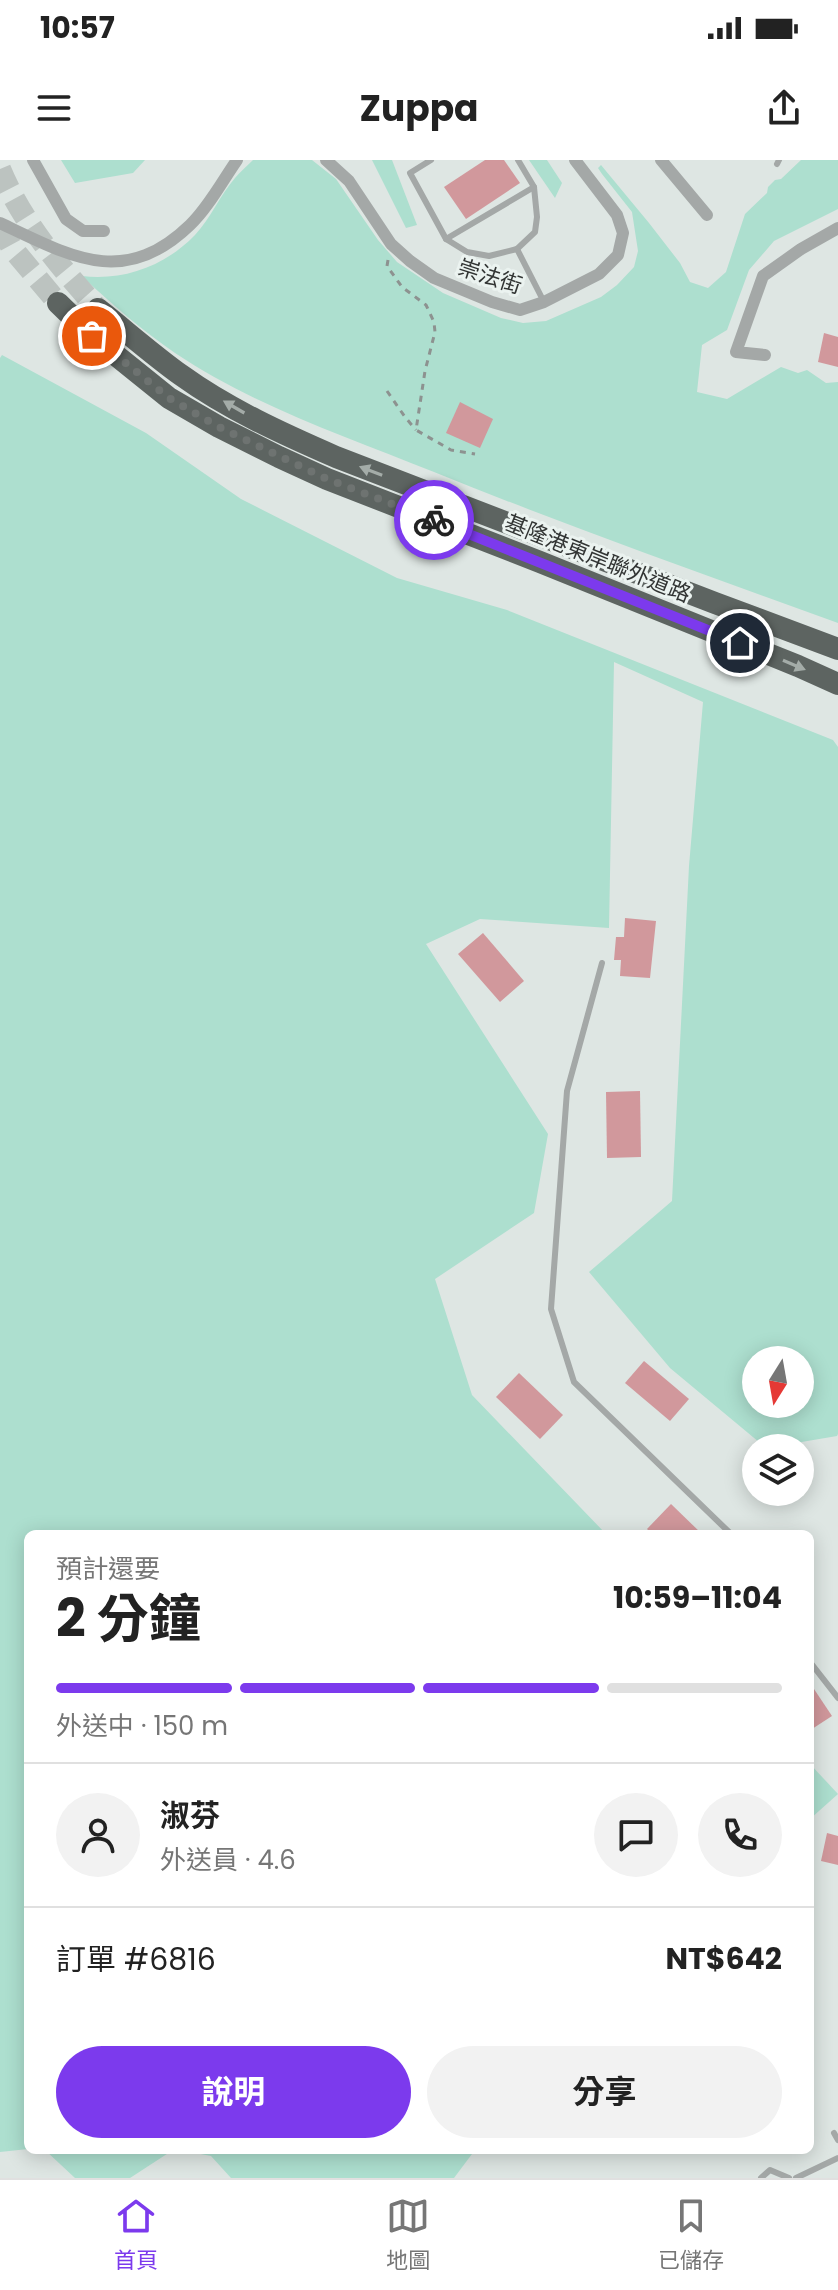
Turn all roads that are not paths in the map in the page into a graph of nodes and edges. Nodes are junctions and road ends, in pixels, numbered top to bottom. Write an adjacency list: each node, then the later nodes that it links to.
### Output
1 (33, 160): 12 (street)
2 (237, 160): 10 (street)
3 (326, 160): 15 (street, 崇法街)
4 (431, 160): 13 (lane)
5 (518, 160): 8 (lane)
6 (575, 160): 15 (street, 崇法街)
7 (661, 160): 9 (street)
8 (534, 187): 13 (lane); 14 (lane)
9 (707, 215)
10 (0, 223)
11 (838, 228): 18 (street)
12 (104, 231)
13 (446, 239): 14 (lane)
14 (517, 249): 15 (lane)
15 (544, 302)
16 (58, 303): 19 (highway, 基隆港東岸聯外道路)
17 (98, 309): 19 (highway, 基隆港東岸聯外道路, one-way to 17)
18 (765, 355)
19 (283, 447): 20 (highway, 基隆港東岸聯外道路, one-way to 19); 21 (highway, 基隆港東岸聯外道路, one-way to 21)
20 (838, 649)
21 (838, 684)
22 (602, 963): 23 (lane)
23 (727, 1530)
24 (814, 1667): 25 (lane)
25 (838, 1698)
26 (838, 2158): 29 (lane)
27 (761, 2178): 28 (lane)
28 (789, 2178)
29 (796, 2178)

